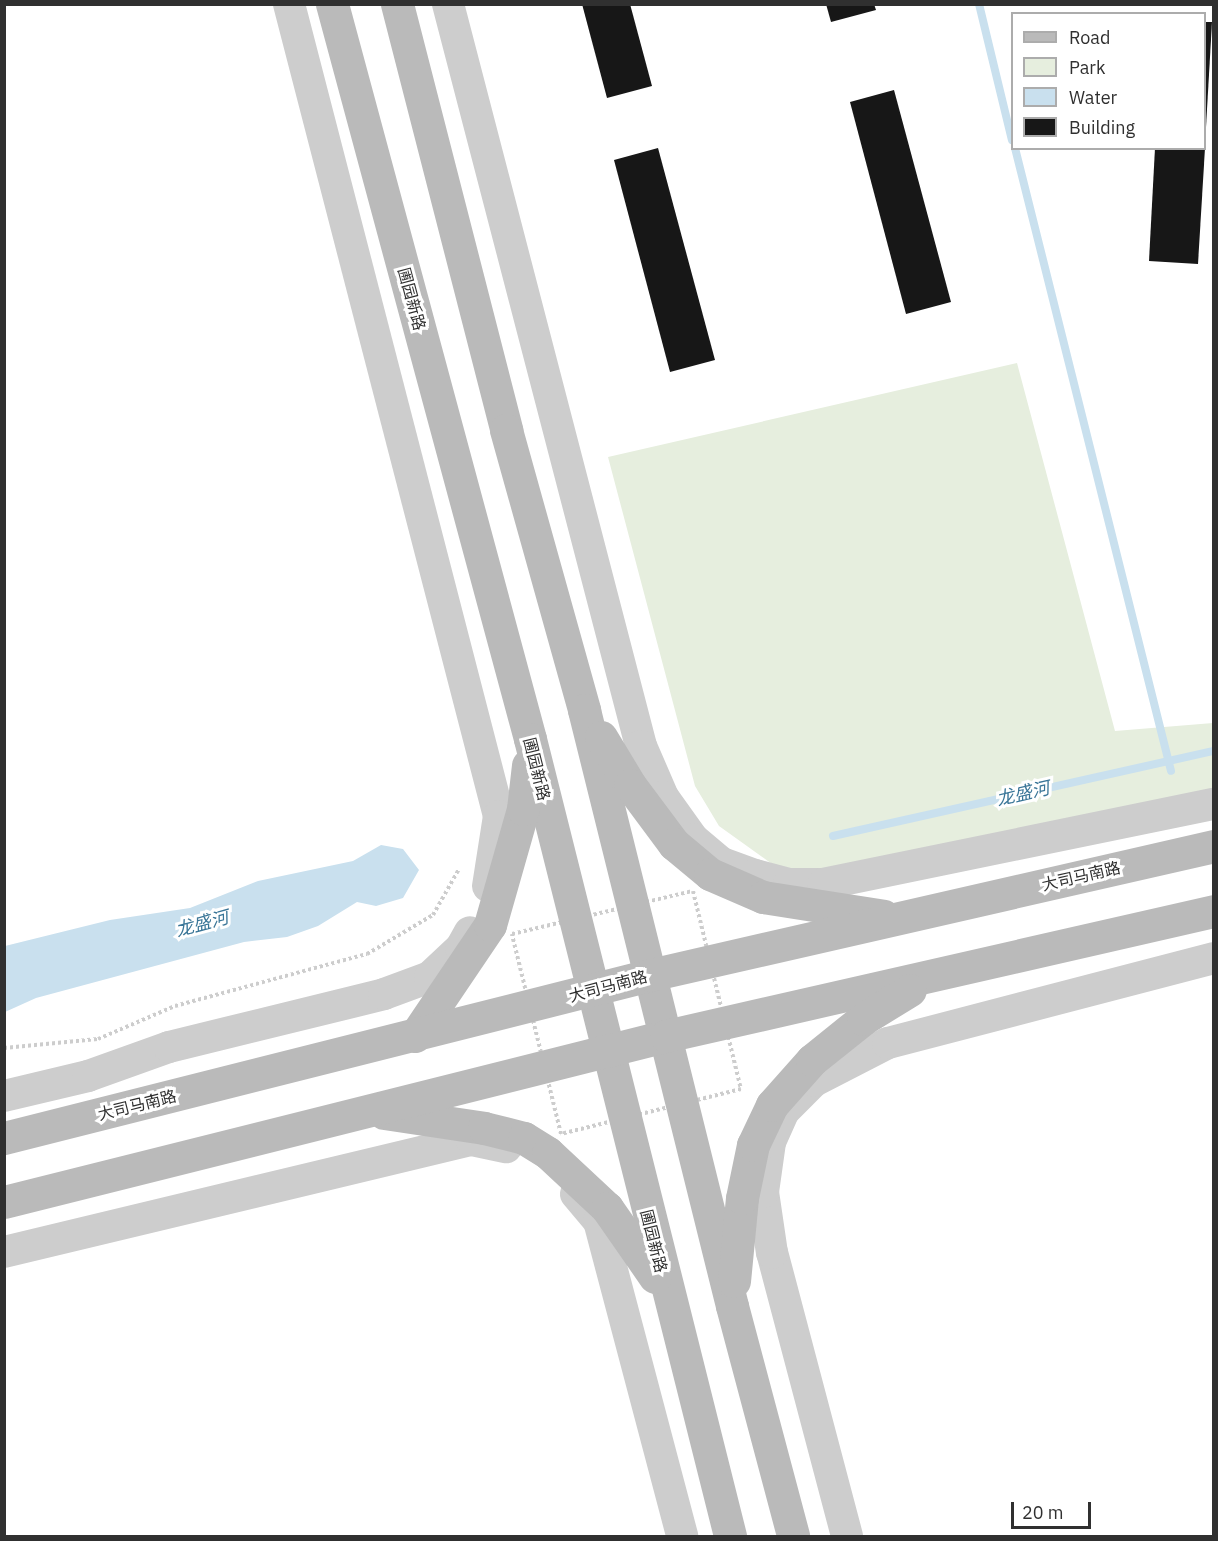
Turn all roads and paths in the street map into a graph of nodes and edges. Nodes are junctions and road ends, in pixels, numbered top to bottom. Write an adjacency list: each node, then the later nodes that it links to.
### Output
1 (289, 4): 20 (street)
2 (332, 4): 6 (street, 圃园新路)
3 (397, 4): 5 (street)
4 (448, 4): 7 (street)
5 (584, 710): 11 (street); 13 (street)
6 (530, 739): 15 (street, 圃园新路); 16 (street)
7 (1214, 804)
8 (1214, 846): 11 (street, 大司马南路)
9 (464, 861): 18 (path)
10 (1214, 911): 14 (street)
11 (900, 918): 13 (street, 大司马南路)
12 (1214, 958): 30 (street)
13 (651, 975): 15 (street, 大司马南路); 17 (street)
14 (937, 975): 17 (street); 26 (street)
15 (592, 991): 16 (street, 大司马南路); 19 (street, 圃园新路)
16 (415, 1036): 22 (street, 大司马南路)
17 (666, 1036): 19 (street); 26 (street)
18 (4, 1048)
19 (606, 1051): 21 (street); 25 (street, 圃园新路)
20 (4, 1096)
21 (368, 1110): 23 (street); 25 (street)
22 (4, 1138)
23 (4, 1202)
24 (4, 1252): 27 (street)
25 (668, 1296): 28 (street, 圃园新路)
26 (732, 1306): 29 (street)
27 (682, 1536)
28 (730, 1536)
29 (793, 1536)
30 (847, 1536)

